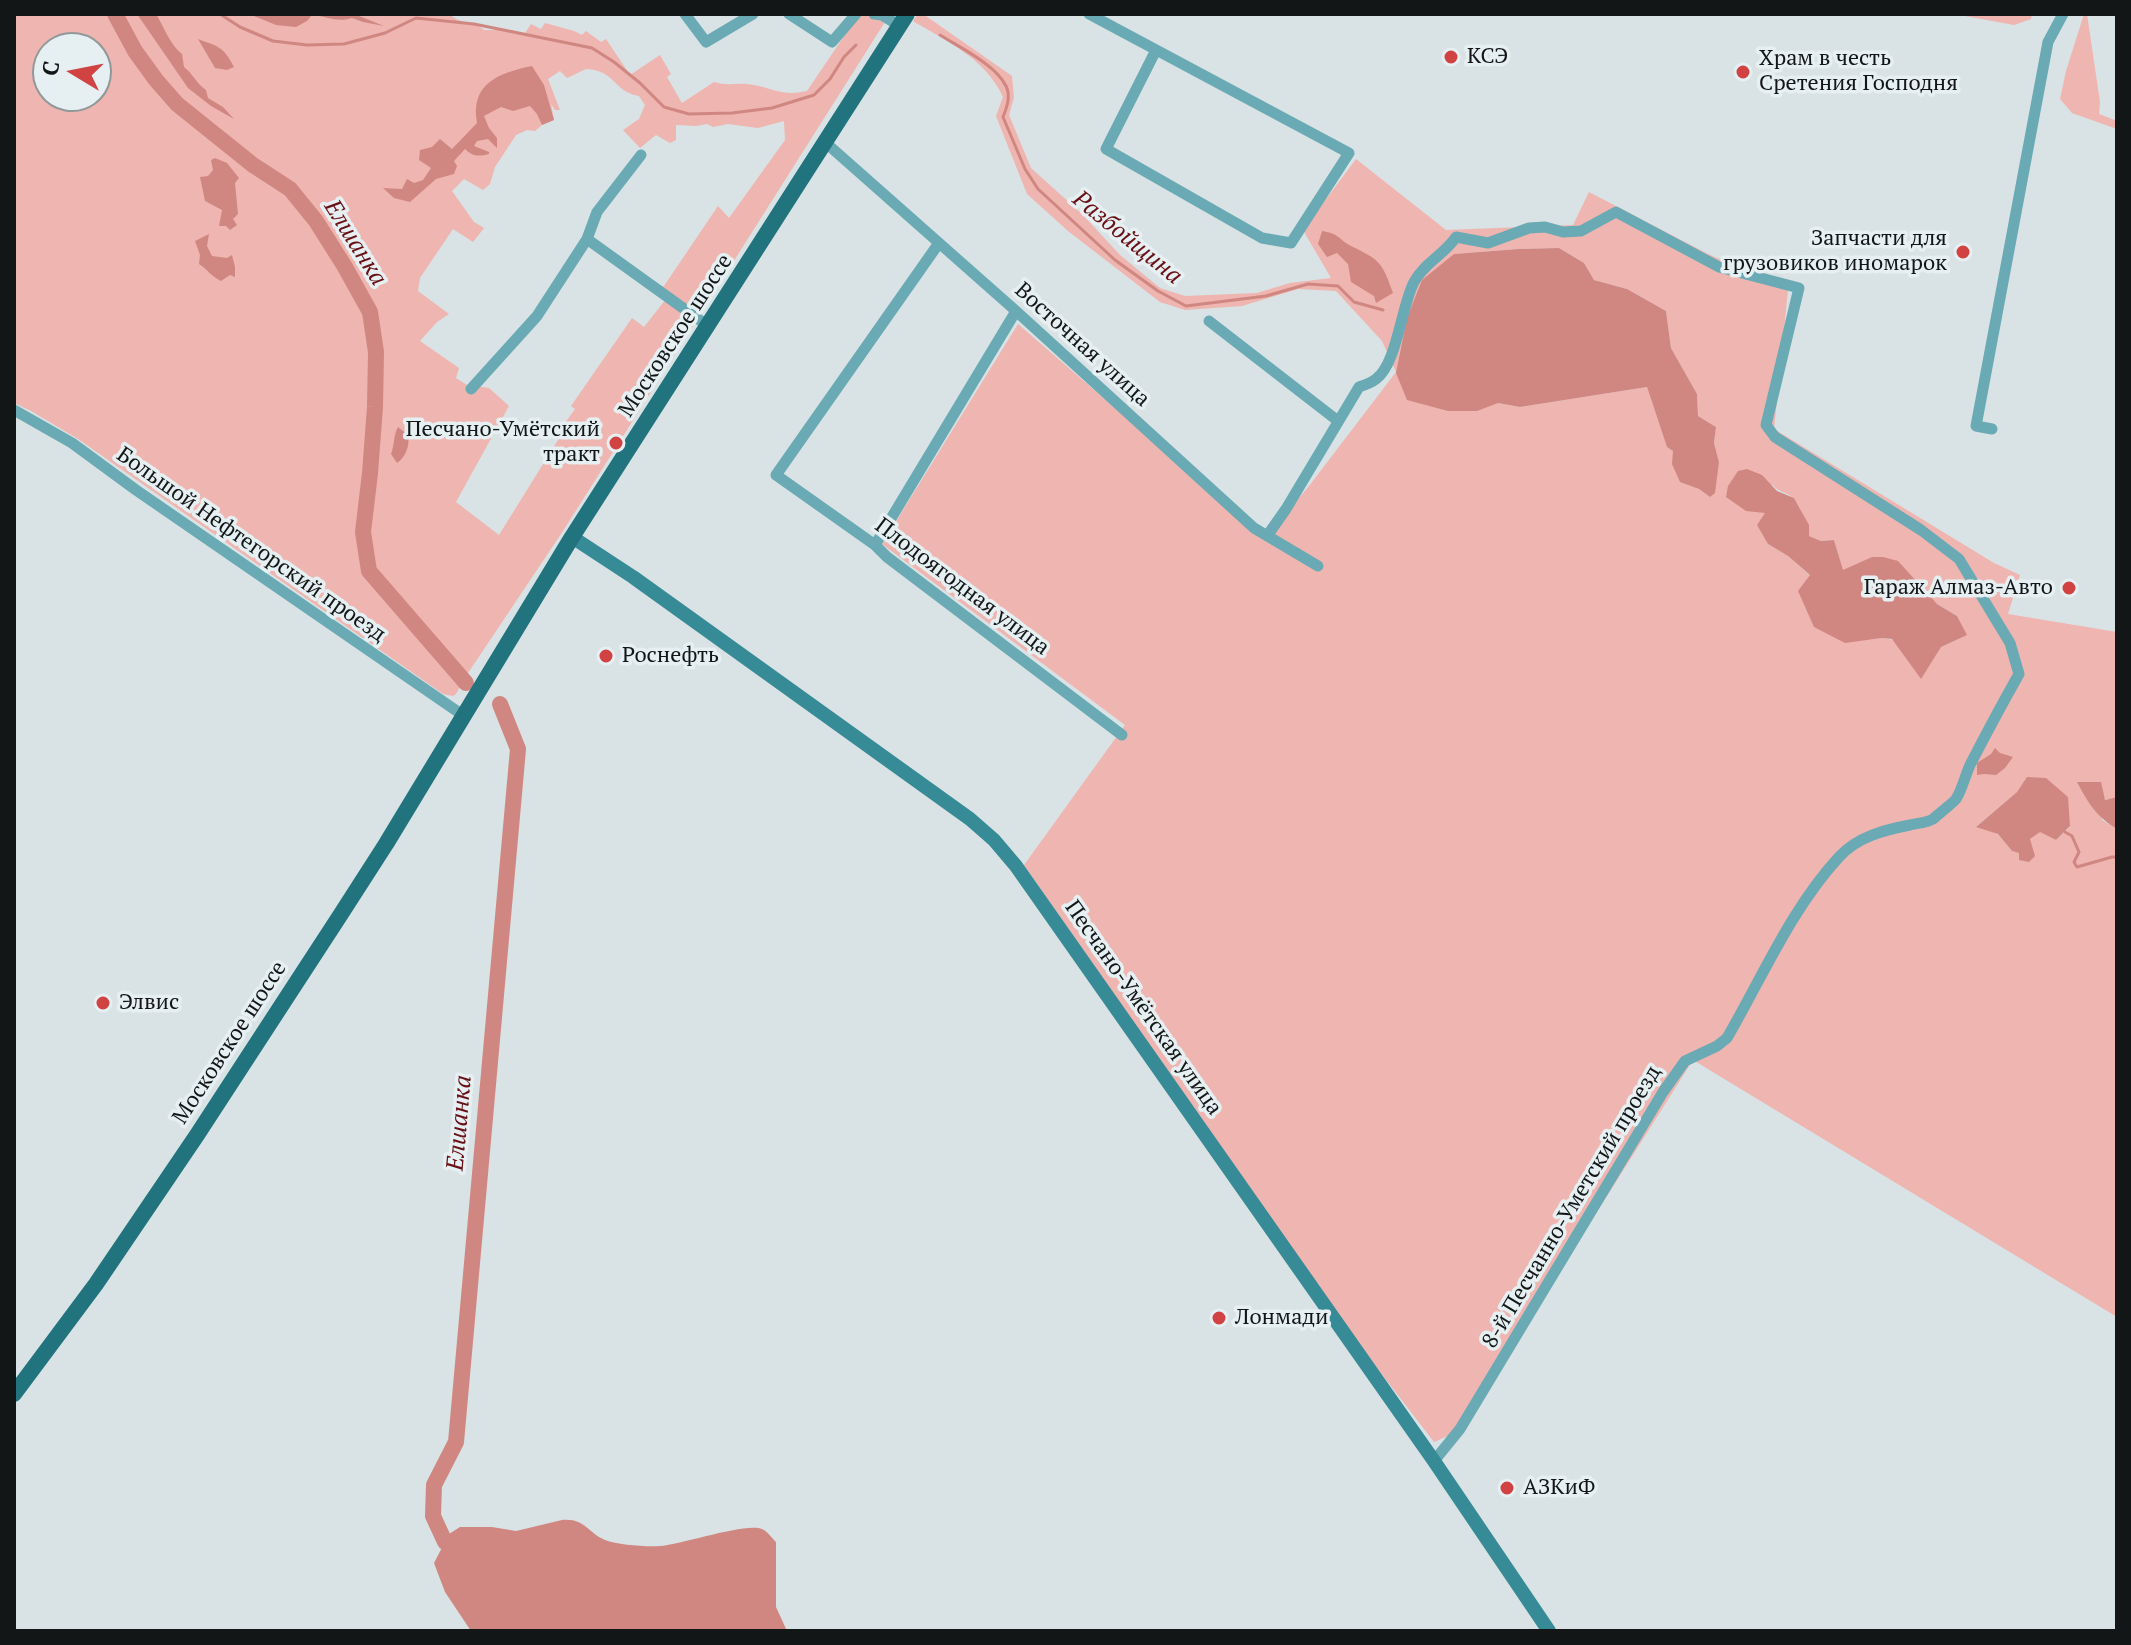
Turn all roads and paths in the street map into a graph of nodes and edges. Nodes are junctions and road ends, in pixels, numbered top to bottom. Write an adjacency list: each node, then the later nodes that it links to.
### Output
1 (685, 14): 2 (street)
2 (753, 14)
3 (789, 14): 4 (street)
4 (856, 14)
5 (874, 14): 8 (street)
6 (1089, 14): 9 (street)
7 (2063, 14): 20 (street)
8 (903, 20): 10 (main road, Московское шоссе)
9 (1156, 50): 9 (street)
10 (826, 143): 13 (street, Восточная улица); 16 (main road, Московское шоссе)
11 (641, 155): 12 (street)
12 (587, 239): 16 (street); 17 (street)
13 (939, 243): 14 (street, Восточная улица); 23 (street, Плодоягодная улица)
14 (1016, 311): 21 (street, Восточная улица); 23 (street)
15 (1209, 321): 19 (street)
16 (708, 326): 22 (main road, Московское шоссе)
17 (471, 389)
18 (14, 410): 25 (street, Большой Нефтегорский проезд)
19 (1338, 421): 21 (street); 28 (street, 8-й Песчанно-Уметский проезд)
20 (1992, 429)
21 (1267, 536): 24 (street, Восточная улица)
22 (572, 537): 25 (main road, Московское шоссе); 28 (main road, Песчано-Умётская улица)
23 (875, 545): 26 (street, Плодоягодная улица)
24 (1318, 566)
25 (466, 712): 27 (main road, Московское шоссе)
26 (1122, 735)
27 (14, 1394)
28 (1434, 1461): 29 (main road, Песчано-Умётская улица)
29 (1549, 1631)

